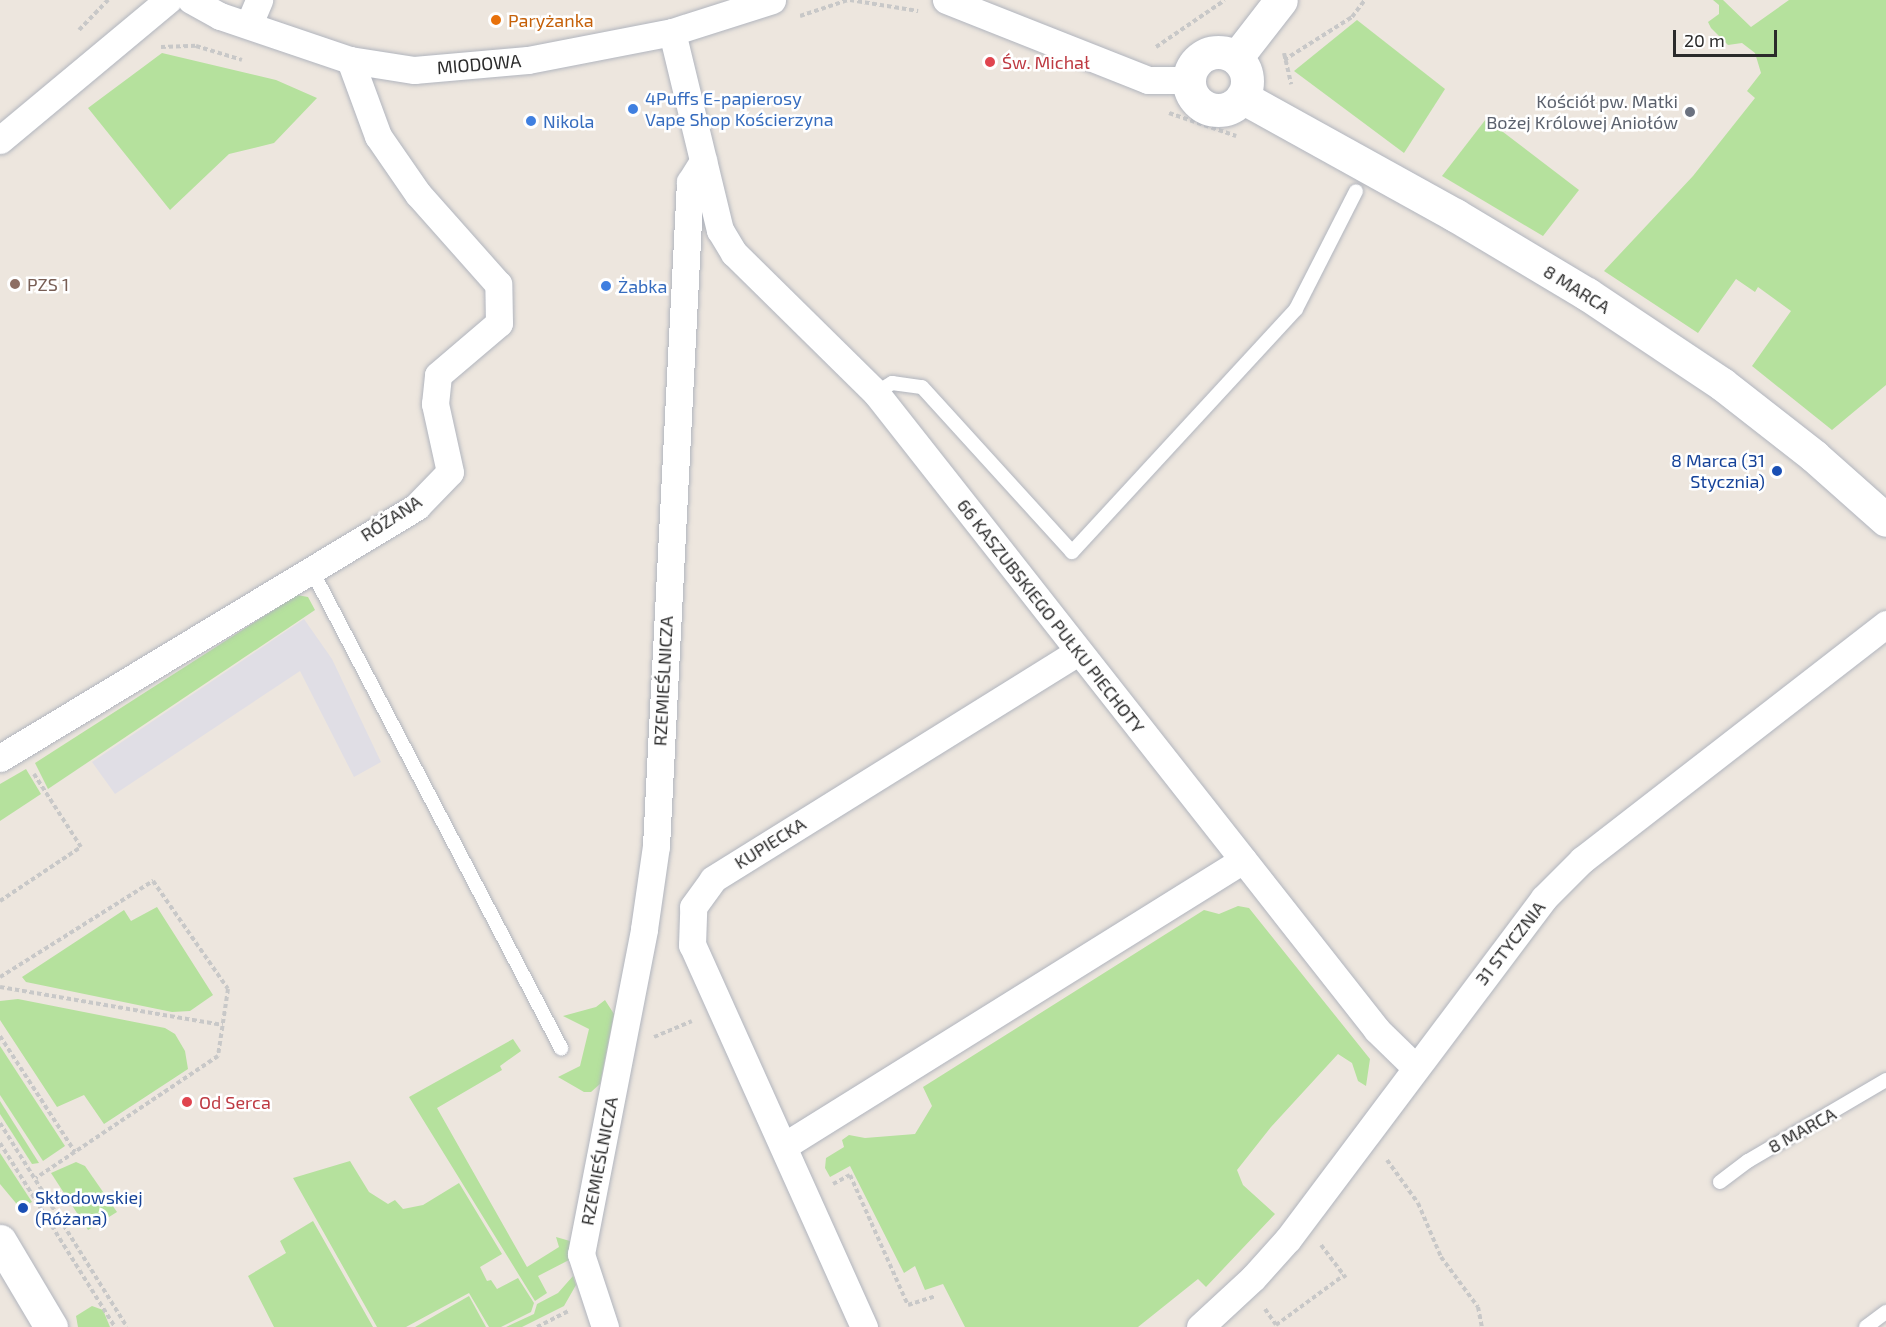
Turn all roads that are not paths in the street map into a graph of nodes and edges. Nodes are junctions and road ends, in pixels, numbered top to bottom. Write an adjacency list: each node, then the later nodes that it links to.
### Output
1 (168, 0): 12 (street)
2 (191, 0): 6 (street, MIODOWA)
3 (772, 0): 7 (street, MIODOWA)
4 (1281, 0): 8 (street)
5 (938, 8): 10 (street)
6 (254, 12): 9 (street, MIODOWA)
7 (672, 32): 9 (street, MIODOWA); 13 (street)
8 (1236, 58): 10 (street); 11 (street)
9 (350, 60): 17 (street, RÓŻANA)
10 (1190, 80): 11 (street)
11 (1242, 97): 16 (street, 8 MARCA)
12 (0, 140)
13 (703, 161): 15 (street, 66 KASZUBSKIEGO PUŁKU PIECHOTY); 30 (street, RZEMIEŚLNICZA)
14 (1356, 191): 15 (lane)
15 (876, 393): 19 (street, 66 KASZUBSKIEGO PUŁKU PIECHOTY)
16 (1886, 520)
17 (310, 567): 20 (street, RÓŻANA); 22 (lane)
18 (1886, 624): 23 (street, 31 STYCZNIA)
19 (1077, 652): 21 (street, 66 KASZUBSKIEGO PUŁKU PIECHOTY); 25 (street, KUPIECKA)
20 (0, 758)
21 (1243, 860): 23 (street, 66 KASZUBSKIEGO PUŁKU PIECHOTY); 25 (street)
22 (561, 1048)
23 (1416, 1068): 32 (street, 31 STYCZNIA)
24 (1886, 1080): 26 (lane, 8 MARCA)
25 (784, 1146): 31 (street, KUPIECKA)
26 (1720, 1182)
27 (0, 1241): 29 (street)
28 (1886, 1312): 33 (lane)
29 (51, 1327)
30 (605, 1327)
31 (864, 1327)
32 (1200, 1327)
33 (1866, 1327)

